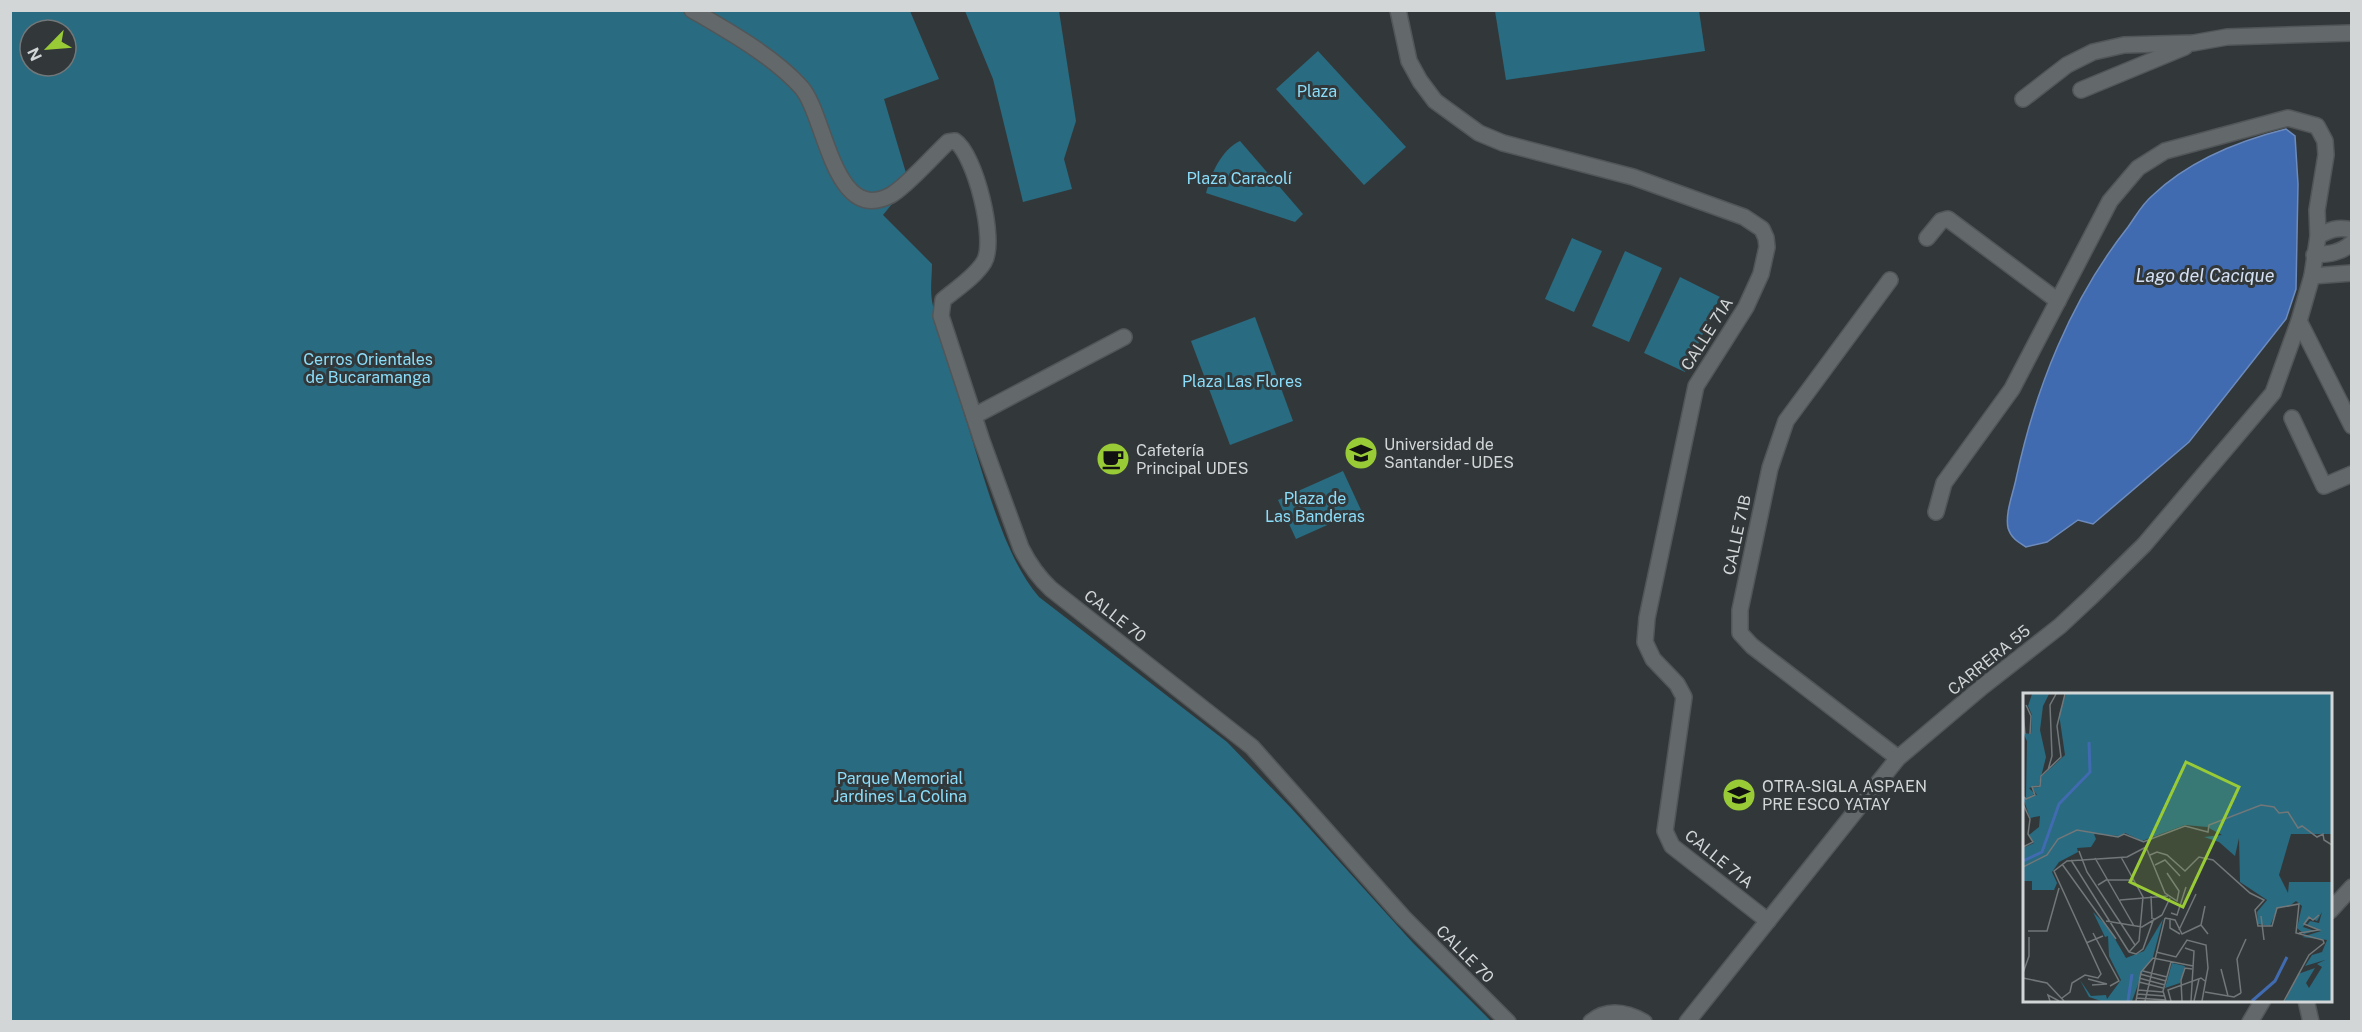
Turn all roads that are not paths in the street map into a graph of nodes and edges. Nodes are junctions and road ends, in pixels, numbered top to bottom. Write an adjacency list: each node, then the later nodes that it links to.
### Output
1 (692, 10): 18 (street, CALLE 70)
2 (1398, 10): 26 (street, CALLE 71A)
3 (2352, 33): 4 (street)
4 (2193, 43): 5 (street); 6 (street)
5 (2081, 90)
6 (2023, 99)
7 (2352, 230): 8 (street)
8 (2318, 236): 11 (street, CARRERA 55); 15 (street, CARRERA 55)
9 (1927, 238): 15 (street)
10 (2352, 243): 11 (street)
11 (2314, 255): 13 (street, CARRERA 55)
12 (2352, 273): 13 (street)
13 (2312, 276): 16 (street, CARRERA 55)
14 (1890, 280): 23 (street, CALLE 71B)
15 (2058, 301): 22 (street, CARRERA 55)
16 (2300, 321): 20 (street); 23 (street, CARRERA 55)
17 (1124, 337): 18 (street)
18 (974, 416): 30 (street, CALLE 70)
19 (2292, 418): 21 (street)
20 (2352, 426)
21 (2352, 474)
22 (1936, 512)
23 (1898, 758): 26 (street, CARRERA 55)
24 (2352, 887): 25 (street)
25 (2332, 910)
26 (1768, 921): 32 (street, CARRERA 55)
27 (2262, 1002): 33 (street)
28 (2306, 1002): 34 (street)
29 (1592, 1020): 31 (street)
30 (1508, 1022)
31 (1644, 1022)
32 (1687, 1022)
33 (2250, 1022)
34 (2311, 1022)

